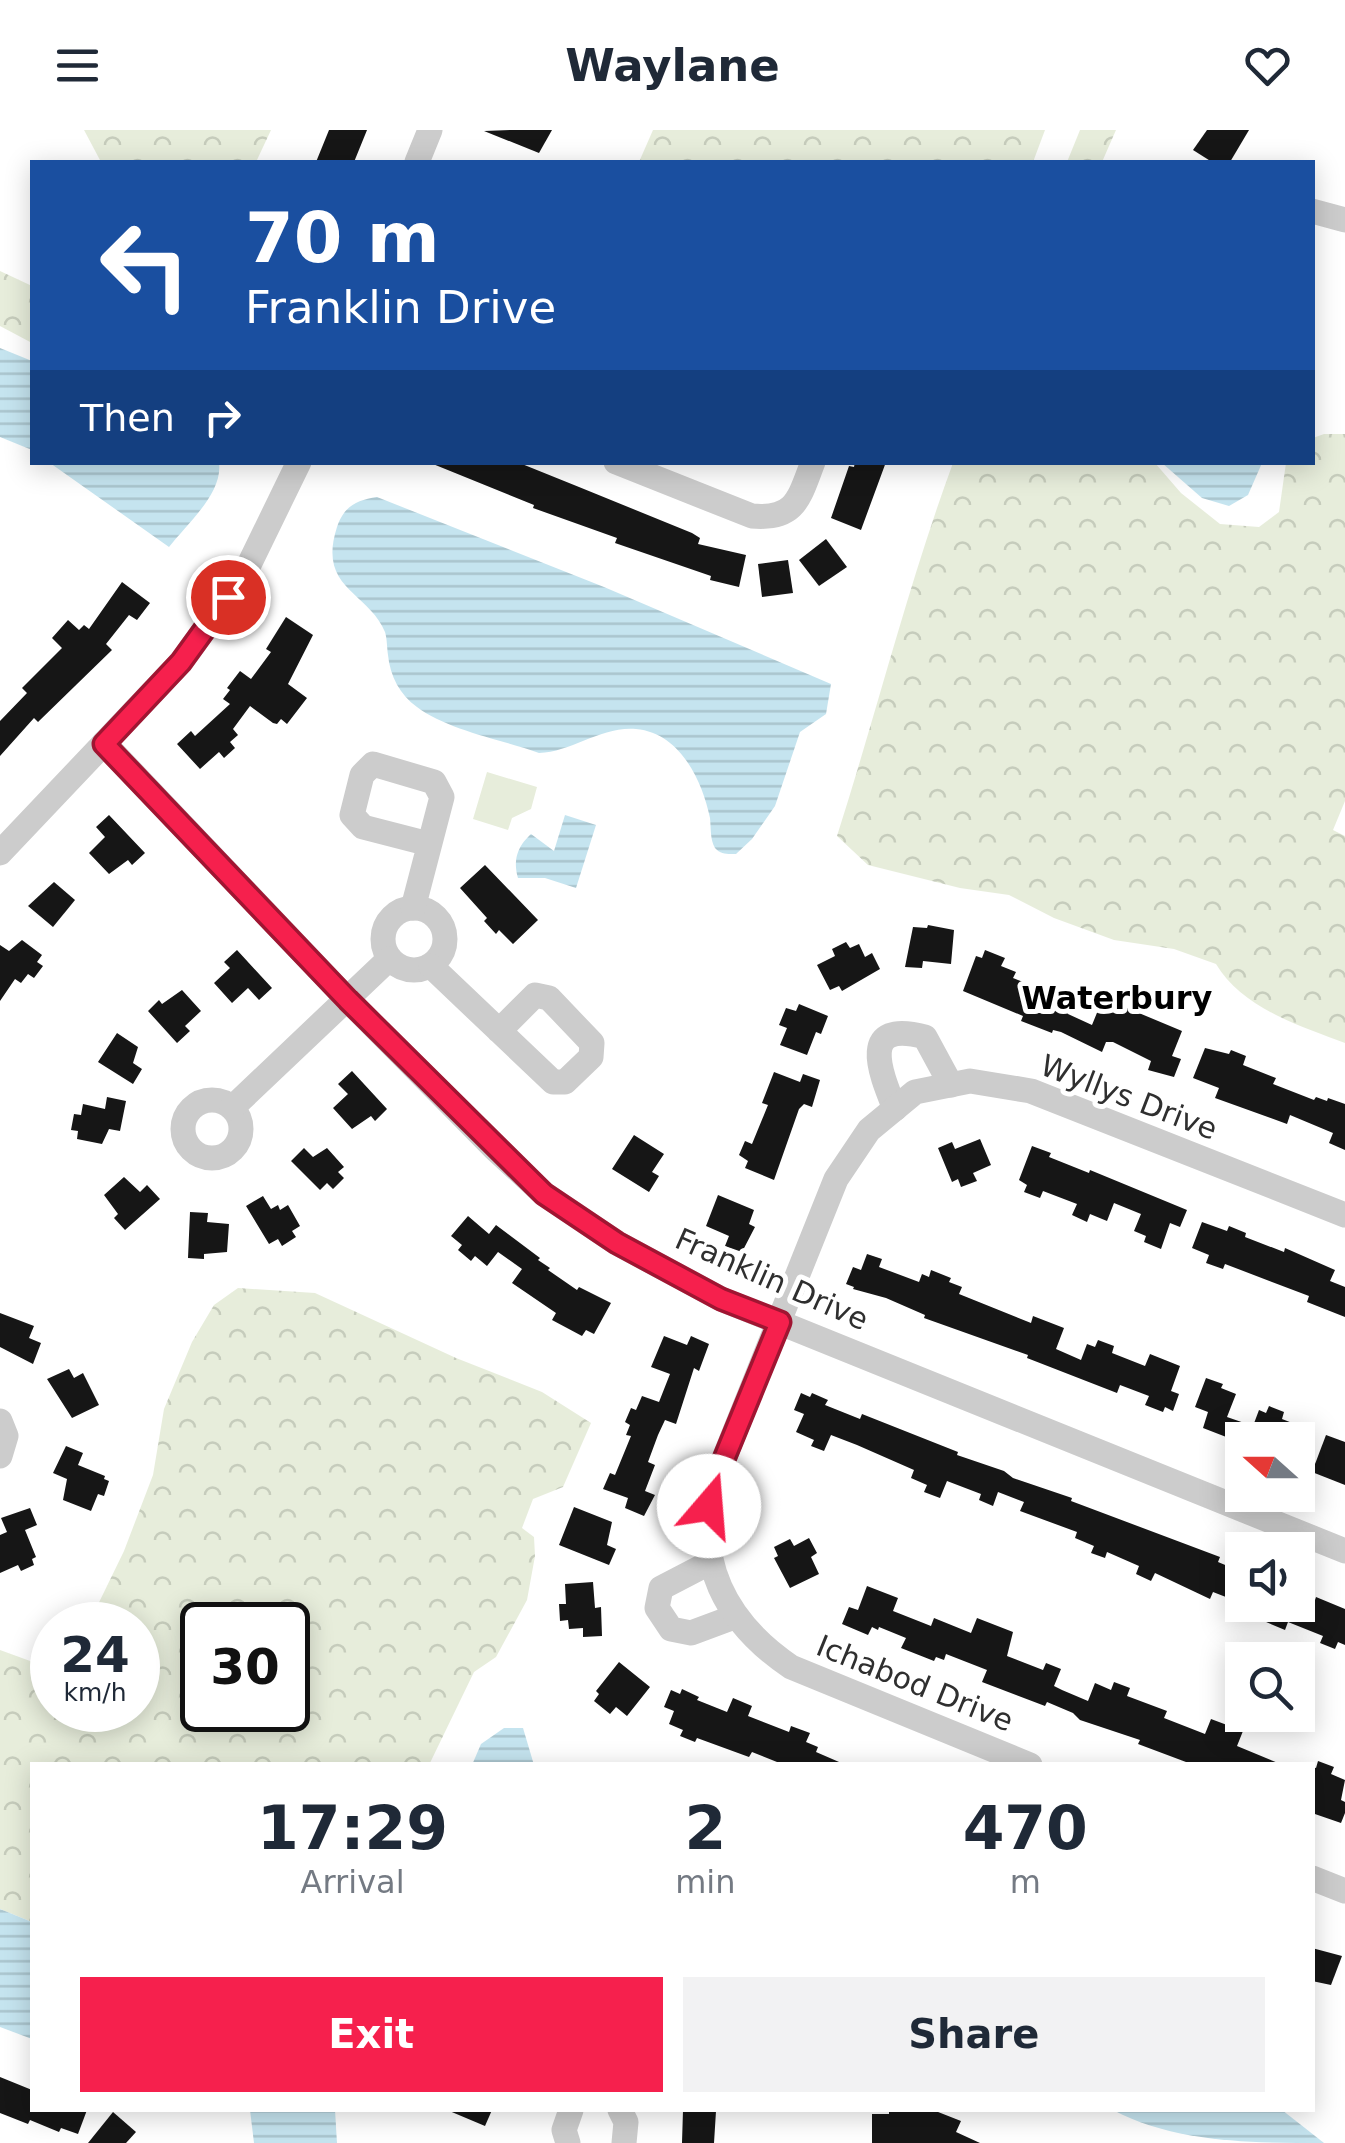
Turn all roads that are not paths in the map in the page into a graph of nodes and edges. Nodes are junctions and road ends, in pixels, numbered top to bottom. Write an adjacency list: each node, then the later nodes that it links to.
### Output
1 (430, 130): 2 (street)
2 (418, 160)
3 (1315, 212): 4 (street)
4 (1345, 220)
5 (298, 465): 8 (street)
6 (624, 465): 7 (street)
7 (812, 465)
8 (104, 744): 10 (street); 14 (street, Franklin Drive)
9 (429, 844): 11 (street)
10 (1, 849)
11 (414, 908): 12 (street); 13 (street)
12 (389, 959): 13 (street); 14 (street)
13 (431, 966): 15 (street)
14 (348, 1000): 17 (street); 20 (street, Franklin Drive)
15 (499, 1031)
16 (951, 1085): 18 (street, Wyllys Drive); 18 (street); 19 (street, Wyllys Drive)
17 (232, 1108)
18 (895, 1108): 20 (street, Wyllys Drive)
19 (1345, 1215)
20 (780, 1322): 23 (street, Franklin Drive); 24 (street, Ichabod Drive)
21 (0, 1421): 22 (street)
22 (0, 1456)
23 (1345, 1551)
24 (712, 1562): 25 (street, Ichabod Drive); 25 (street)
25 (734, 1617): 26 (street, Ichabod Drive)
26 (1022, 1762)
27 (1315, 1879): 28 (street)
28 (1345, 1891)
29 (570, 2112): 31 (street)
30 (621, 2112): 32 (street)
31 (565, 2141)
32 (624, 2143)

